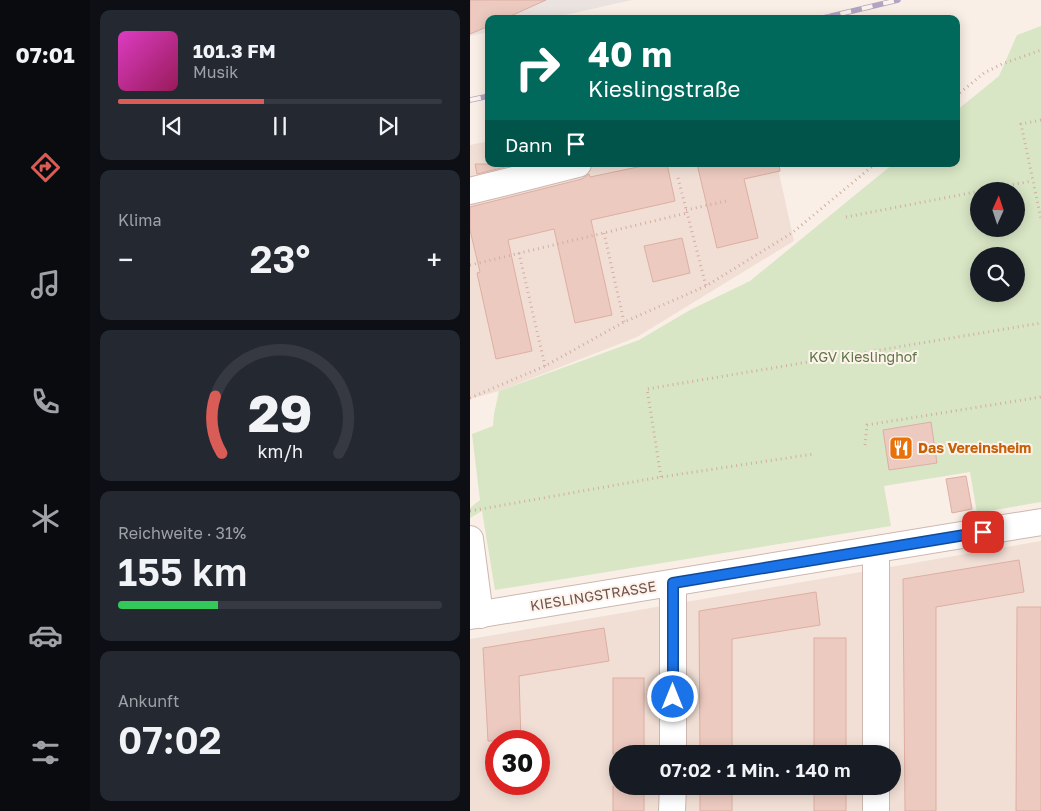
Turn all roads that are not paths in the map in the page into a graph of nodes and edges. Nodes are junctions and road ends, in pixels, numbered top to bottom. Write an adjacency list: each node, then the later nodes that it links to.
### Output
1 (566, 167): 2 (street)
2 (470, 190)
3 (1041, 522): 5 (street, KIESLINGSTRASSE)
4 (470, 539): 7 (street)
5 (876, 550): 6 (street, KIESLINGSTRASSE); 9 (street)
6 (673, 583): 7 (street, KIESLINGSTRASSE); 8 (street)
7 (475, 615)
8 (673, 745)
9 (876, 745)
10 (672, 795): 12 (street)
11 (876, 795): 13 (street)
12 (672, 811)
13 (876, 811)

